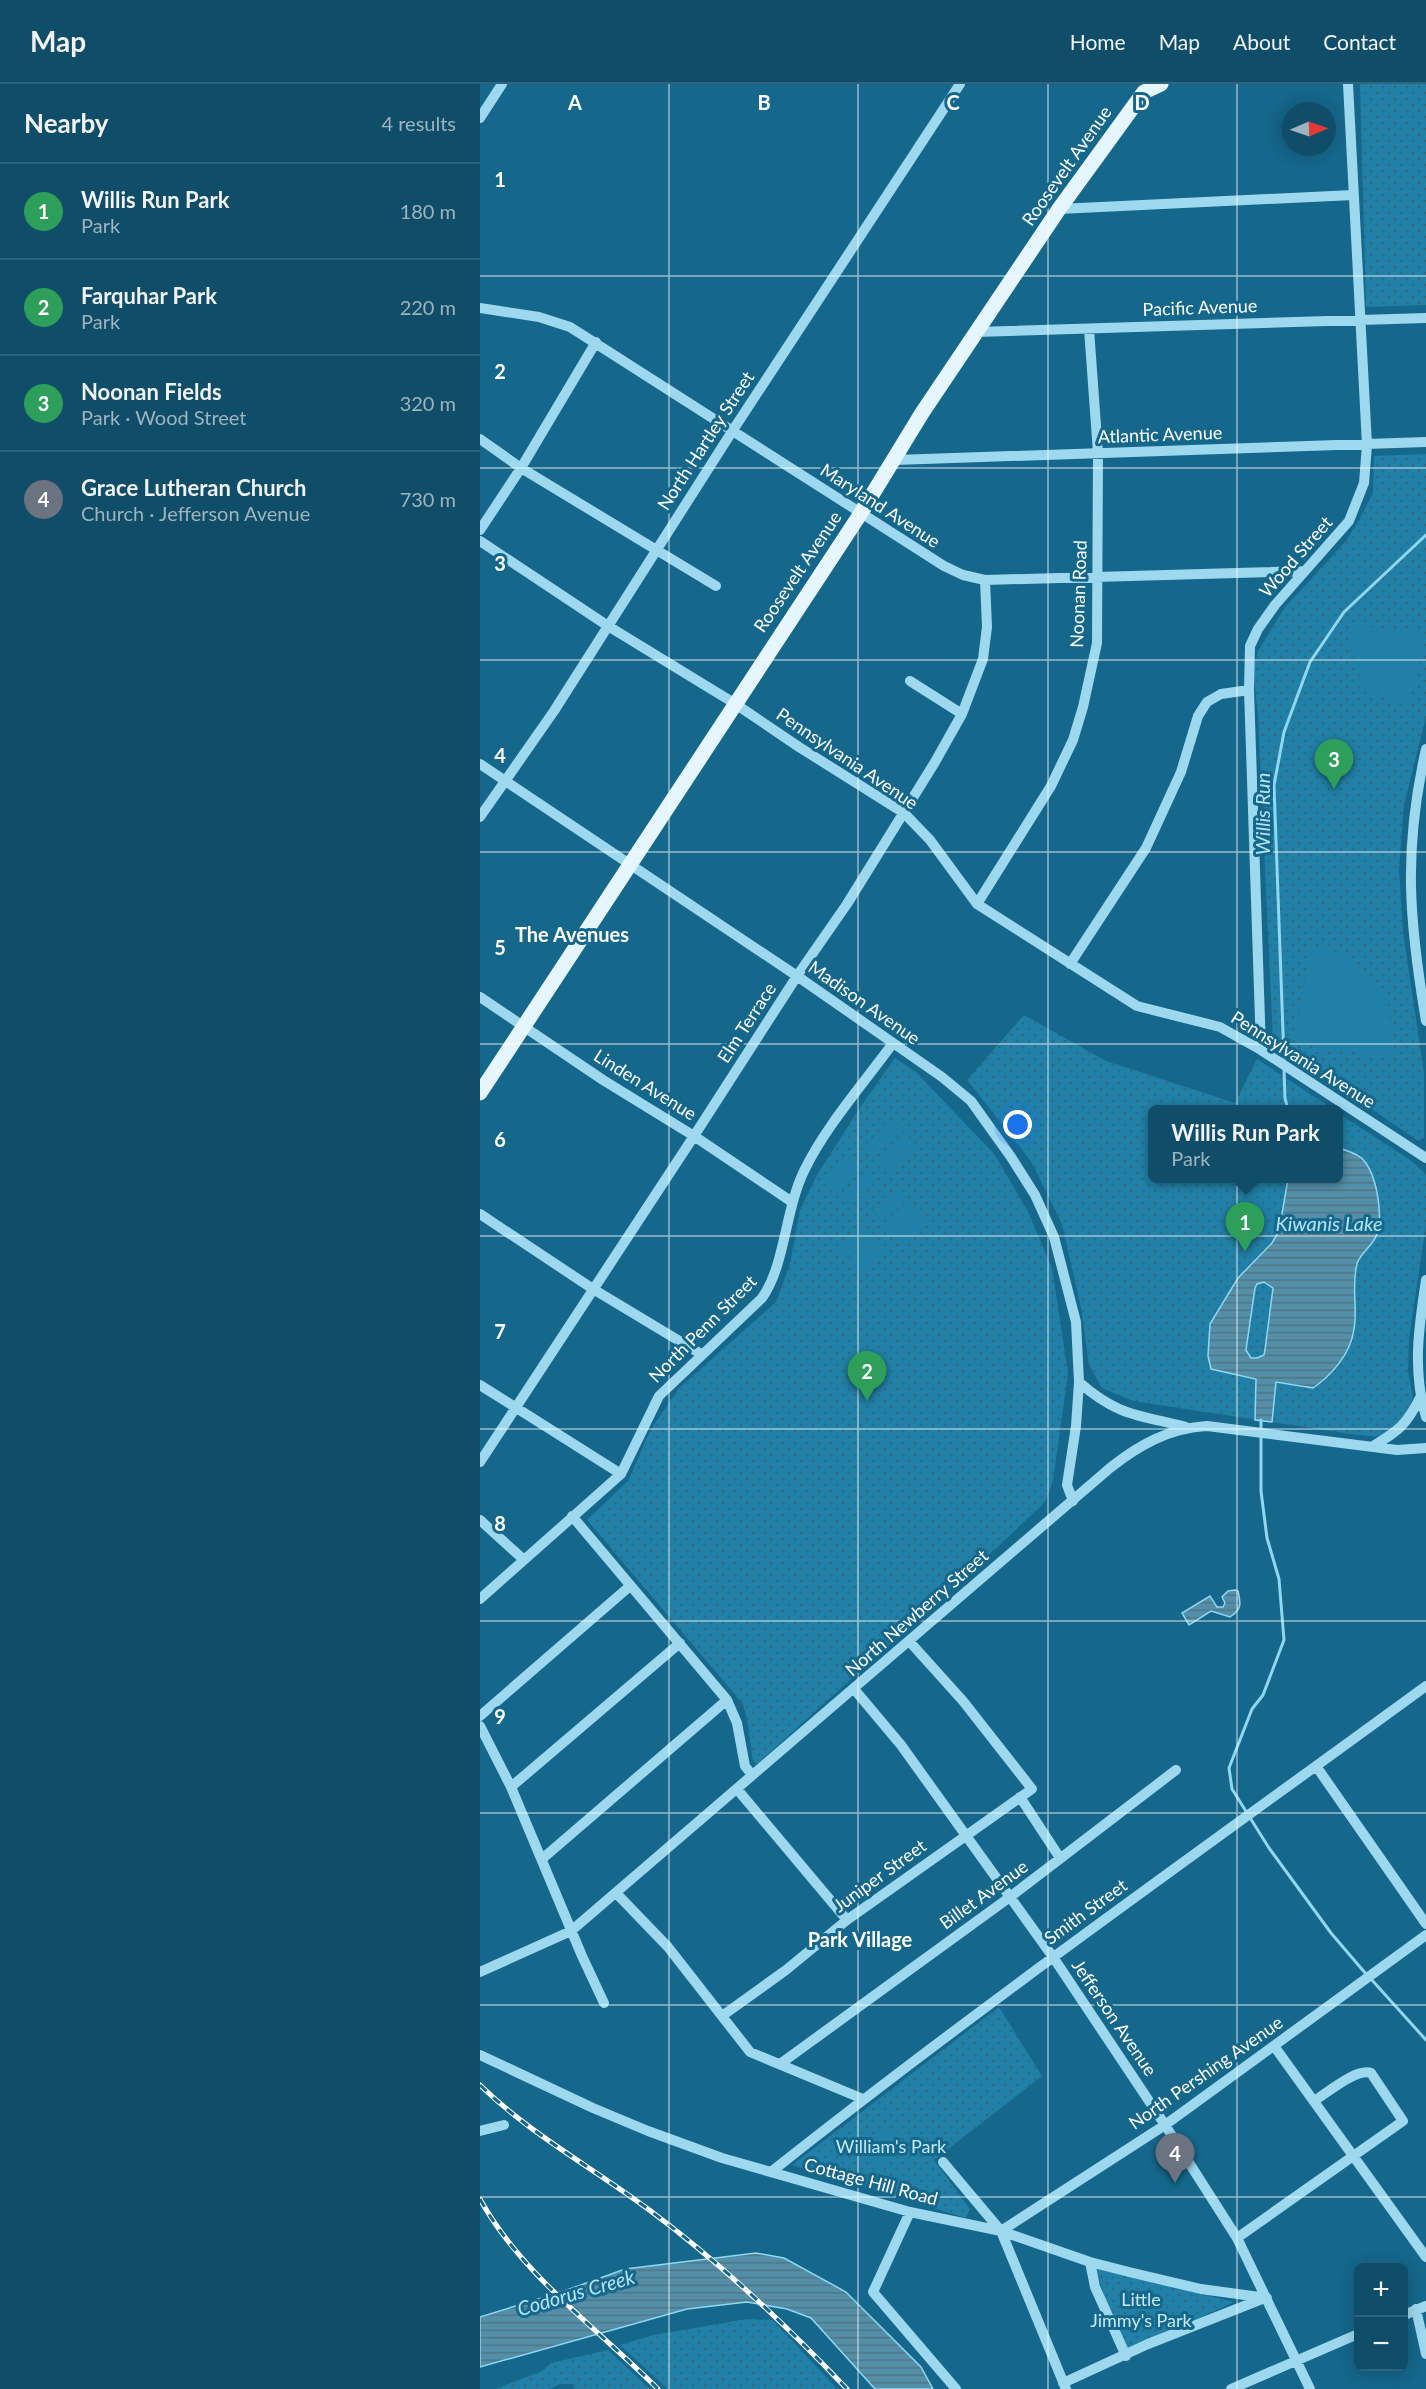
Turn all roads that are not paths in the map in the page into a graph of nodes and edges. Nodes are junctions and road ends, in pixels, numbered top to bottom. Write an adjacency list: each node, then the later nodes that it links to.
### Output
1 (502, 84): 5 (street)
2 (960, 84): 14 (street, North Hartley Street)
3 (1161, 84): 7 (main road, Roosevelt Avenue)
4 (1348, 84): 6 (street, Wood Street)
5 (480, 118)
6 (1353, 195): 7 (street); 10 (street, Wood Street)
7 (1059, 209): 12 (main road, Roosevelt Avenue)
8 (480, 308): 13 (street, Maryland Avenue)
9 (1426, 318): 10 (street, Pacific Avenue)
10 (1359, 319): 11 (street, Pacific Avenue); 17 (street, Wood Street)
11 (1089, 329): 12 (street, Pacific Avenue); 18 (street, Noonan Road)
12 (976, 332): 19 (main road, Roosevelt Avenue)
13 (596, 342): 14 (street, Maryland Avenue); 20 (street)
14 (733, 430): 21 (street, Maryland Avenue); 24 (street, North Hartley Street)
15 (480, 439): 20 (street)
16 (1426, 442): 17 (street, Atlantic Avenue)
17 (1366, 445): 18 (street, Atlantic Avenue); 25 (street, Wood Street)
18 (1098, 453): 19 (street, Atlantic Avenue); 26 (street, Noonan Road)
19 (895, 460): 21 (main road, Roosevelt Avenue)
20 (521, 468): 22 (street); 24 (street)
21 (861, 513): 27 (street, Maryland Avenue); 32 (main road, Roosevelt Avenue)
22 (480, 530)
23 (480, 541): 29 (street, Pennsylvania Avenue)
24 (655, 550): 28 (street); 29 (street, North Hartley Street)
25 (1305, 571): 26 (street, Maryland Avenue); 31 (street, Wood Street)
26 (1098, 577): 27 (street, Maryland Avenue); 40 (street, Noonan Road)
27 (985, 580): 33 (street, Elm Terrace)
28 (716, 586)
29 (608, 626): 32 (street, Pennsylvania Avenue); 36 (street, North Hartley Street)
30 (910, 681): 33 (street)
31 (1249, 690): 41 (street); 48 (street, Wood Street)
32 (735, 703): 37 (street, Pennsylvania Avenue); 39 (main road, Roosevelt Avenue)
33 (962, 714): 37 (street, Elm Terrace)
34 (1426, 749): 43 (street)
35 (480, 764): 36 (street, Madison Avenue)
36 (504, 780): 38 (street, North Hartley Street); 39 (street, Madison Avenue)
37 (904, 813): 40 (street, Pennsylvania Avenue); 42 (street, Elm Terrace)
38 (480, 817)
39 (629, 864): 42 (street, Madison Avenue); 46 (main road, Roosevelt Avenue)
40 (977, 904): 41 (street, Pennsylvania Avenue)
41 (1070, 964): 48 (street, Pennsylvania Avenue)
42 (797, 976): 47 (street, Madison Avenue); 50 (street, Elm Terrace)
43 (1422, 978): 45 (street)
44 (480, 997): 46 (street, Linden Avenue)
45 (1426, 1022)
46 (524, 1025): 49 (main road, Roosevelt Avenue); 50 (street, Linden Avenue)
47 (893, 1043): 52 (street, North Penn Street); 57 (street, Madison Avenue)
48 (1262, 1050): 51 (street, Pennsylvania Avenue)
49 (480, 1093)
50 (694, 1136): 52 (street, Linden Avenue); 55 (street, Elm Terrace)
51 (1426, 1158)
52 (792, 1202): 56 (street, North Penn Street)
53 (480, 1214): 55 (street)
54 (1426, 1280): 59 (street)
55 (593, 1288): 56 (street); 60 (street, Elm Terrace)
56 (701, 1354): 66 (street, North Penn Street)
57 (1079, 1382): 62 (street); 67 (street, Madison Avenue)
58 (480, 1385): 60 (street)
59 (1421, 1396): 61 (street); 63 (street)
60 (517, 1408): 65 (street, Elm Terrace); 66 (street)
61 (1426, 1416)
62 (1186, 1427): 63 (street, North Newberry Street); 67 (street, North Newberry Street)
63 (1372, 1447): 64 (street, North Newberry Street)
64 (1426, 1448)
65 (480, 1462)
66 (621, 1474): 68 (street, North Penn Street)
67 (1073, 1501): 73 (street, North Newberry Street)
68 (572, 1516): 70 (street, North Penn Street); 71 (street)
69 (480, 1520): 70 (street)
70 (523, 1559): 72 (street, North Penn Street)
71 (630, 1586): 74 (street); 78 (street)
72 (480, 1599)
73 (909, 1641): 76 (street, North Newberry Street); 85 (street, Juniper Street)
74 (680, 1643): 77 (street); 83 (street)
75 (1426, 1686): 80 (street, Smith Street)
76 (854, 1689): 82 (street, North Newberry Street); 86 (street, Jefferson Avenue)
77 (728, 1700): 82 (street); 88 (street)
78 (480, 1716)
79 (480, 1726): 83 (street)
80 (1316, 1766): 92 (street); 95 (street, Smith Street)
81 (1176, 1770): 87 (street, Billet Avenue)
82 (752, 1775): 84 (street, North Newberry Street)
83 (511, 1787): 88 (street)
84 (737, 1789): 89 (street, North Newberry Street); 91 (street)
85 (1020, 1797): 86 (street, Juniper Street); 87 (street)
86 (967, 1837): 90 (street, Jefferson Avenue); 91 (street, Juniper Street)
87 (1060, 1858): 90 (street, Billet Avenue)
88 (542, 1859): 93 (street)
89 (617, 1894): 93 (street, North Newberry Street); 98 (street)
90 (1010, 1897): 95 (street, Jefferson Avenue); 101 (street, Billet Avenue)
91 (847, 1920): 98 (street, Juniper Street)
92 (1426, 1924)
93 (571, 1931): 96 (street, North Newberry Street); 97 (street)
94 (1426, 1935): 99 (street, North Pershing Avenue)
95 (1053, 1957): 102 (street, Smith Street); 105 (street, Jefferson Avenue)
96 (480, 1972)
97 (603, 2003)
98 (722, 2016): 101 (street)
99 (1274, 2046): 103 (street); 105 (street, North Pershing Avenue)
100 (480, 2055): 109 (street, Cottage Hill Road)
101 (780, 2064): 102 (street)
102 (863, 2099): 109 (street, Smith Street)
103 (1314, 2102): 107 (street); 107 (street)
104 (504, 2125): 106 (street)
105 (1166, 2125): 111 (street, North Pershing Avenue); 112 (street, Jefferson Avenue)
106 (480, 2131)
107 (1354, 2156): 112 (street); 113 (street)
108 (943, 2162): 111 (street)
109 (771, 2172): 110 (street, Cottage Hill Road)
110 (910, 2212): 111 (street, Cottage Hill Road); 122 (street)
111 (1001, 2231): 114 (street, Cottage Hill Road); 121 (street)
112 (1237, 2238): 115 (street, Jefferson Avenue)
113 (1426, 2257)
114 (1090, 2262): 115 (street, Cottage Hill Road); 119 (street)
115 (1267, 2298): 119 (street); 120 (street, Jefferson Avenue)
116 (1421, 2308): 118 (street)
117 (1354, 2336): 120 (street)
118 (1426, 2354)
119 (1126, 2356): 121 (street)
120 (1298, 2361): 123 (street); 124 (street, Jefferson Avenue)
121 (1065, 2386)
122 (956, 2389)
123 (1231, 2389)
124 (1310, 2389)

